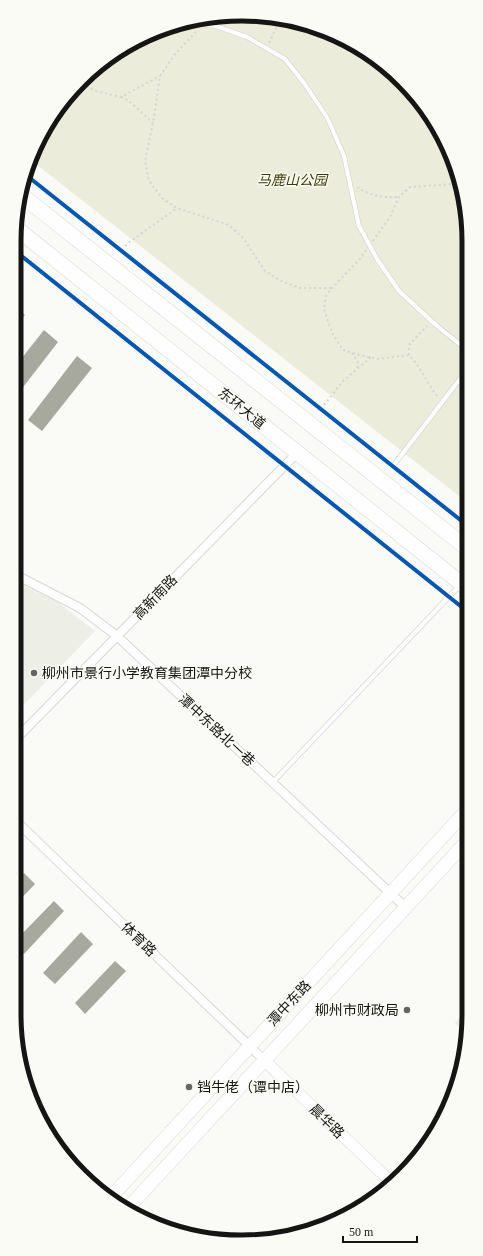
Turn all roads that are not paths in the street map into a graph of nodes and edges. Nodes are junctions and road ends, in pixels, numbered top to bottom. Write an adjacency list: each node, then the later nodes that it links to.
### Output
1 (197, 25): 4 (lane)
2 (25, 198): 8 (highway)
3 (21, 232): 6 (highway, 东环大道)
4 (462, 346)
5 (462, 377): 7 (lane)
6 (297, 453): 10 (highway, 东环大道); 12 (street, 高新南路)
7 (393, 466)
8 (462, 544)
9 (21, 578): 12 (street, 潭中东路北一巷)
10 (462, 584)
11 (462, 589): 14 (lane)
12 (117, 636): 13 (street, 高新南路); 14 (street, 潭中东路北一巷)
13 (21, 734)
14 (273, 782): 18 (street, 潭中东路北一巷)
15 (462, 815): 18 (main road, 潭中东路)
16 (21, 829): 20 (street, 体育路)
17 (462, 846): 19 (main road, 潭中东路)
18 (390, 893): 19 (street, 潭中东路北一巷); 20 (main road, 潭中东路)
19 (405, 907): 21 (main road, 潭中东路)
20 (250, 1046): 21 (street, 体育路); 23 (main road, 潭中东路)
21 (264, 1060): 22 (street, 晨华路); 24 (main road, 潭中东路)
22 (388, 1179)
23 (113, 1194)
24 (131, 1205)

